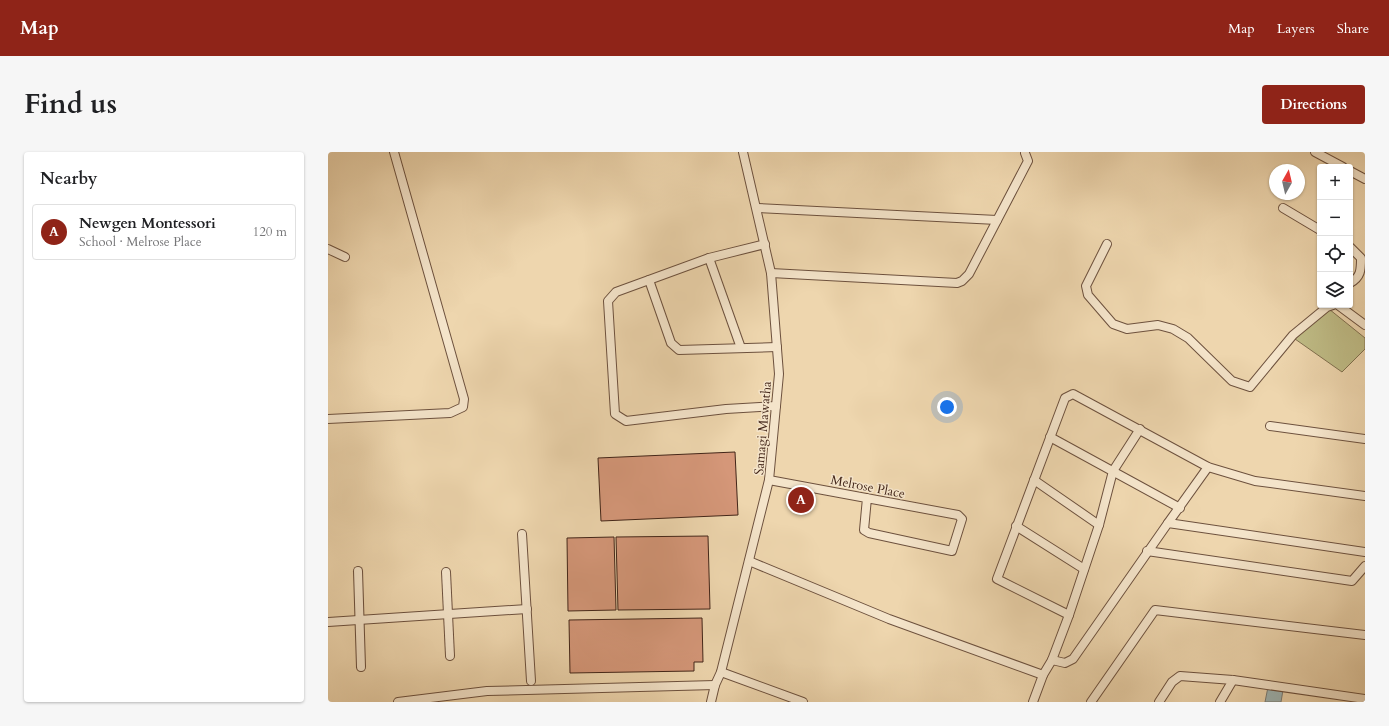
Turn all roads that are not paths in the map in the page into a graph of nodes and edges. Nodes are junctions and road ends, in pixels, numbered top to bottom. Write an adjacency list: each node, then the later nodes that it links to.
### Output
1 (394, 152): 28 (street)
2 (743, 152): 9 (street, Samagi Mawatha)
3 (1021, 152): 4 (street)
4 (1025, 152): 11 (street)
5 (1315, 152): 6 (street)
6 (1337, 164)
7 (1353, 173): 8 (street)
8 (1365, 179)
9 (757, 208): 11 (street); 13 (street, Samagi Mawatha)
10 (1283, 208): 12 (street)
11 (997, 220): 19 (street)
12 (1317, 228)
13 (765, 244): 18 (street); 19 (street, Samagi Mawatha)
14 (1107, 244): 22 (street)
15 (328, 249): 17 (street)
16 (1353, 250): 21 (street)
17 (345, 257)
18 (709, 258): 20 (street); 26 (street)
19 (771, 273): 25 (street, Samagi Mawatha)
20 (649, 280): 26 (street); 27 (street)
21 (1353, 280)
22 (1326, 308)
23 (1342, 308): 24 (street)
24 (1365, 325)
25 (777, 347): 26 (street); 27 (street, Samagi Mawatha)
26 (741, 348)
27 (776, 406): 35 (street, Samagi Mawatha)
28 (328, 419)
29 (1270, 426): 32 (street)
30 (1140, 429): 31 (street); 33 (street); 34 (street)
31 (1050, 437): 34 (street); 36 (street)
32 (1365, 439)
33 (1208, 467): 37 (street); 39 (street)
34 (1113, 471): 39 (street); 41 (street)
35 (769, 480): 38 (street, Melrose Place); 46 (street, Samagi Mawatha)
36 (1034, 480): 41 (street); 42 (street)
37 (1365, 496)
38 (867, 498): 38 (street, Melrose Place)
39 (1180, 508): 40 (street)
40 (1168, 523): 44 (street); 45 (street)
41 (1098, 525): 48 (street)
42 (1016, 526): 48 (street); 53 (street)
43 (522, 534): 51 (street)
44 (1147, 551): 47 (street); 58 (street)
45 (1365, 552)
46 (749, 561): 60 (street, Samagi Mawatha); 61 (street)
47 (1365, 566)
48 (1084, 569): 53 (street)
49 (358, 571): 54 (street)
50 (446, 572): 52 (street)
51 (527, 609): 52 (street); 63 (street)
52 (448, 615): 54 (street); 57 (street)
53 (1069, 615): 58 (street)
54 (360, 620): 55 (street); 59 (street)
55 (328, 622)
56 (1365, 635): 70 (street)
57 (450, 656)
58 (1052, 660): 61 (street)
59 (361, 667)
60 (721, 672): 64 (street, Samagi Mawatha); 68 (street)
61 (1043, 676): 69 (street)
62 (1233, 680): 65 (street); 71 (street); 72 (street)
63 (531, 681)
64 (715, 685): 66 (street); 67 (street, Samagi Mawatha)
65 (1365, 699)
66 (398, 702)
67 (711, 702)
68 (803, 702)
69 (1033, 702)
70 (1091, 702)
71 (1159, 702)
72 (1220, 702)

